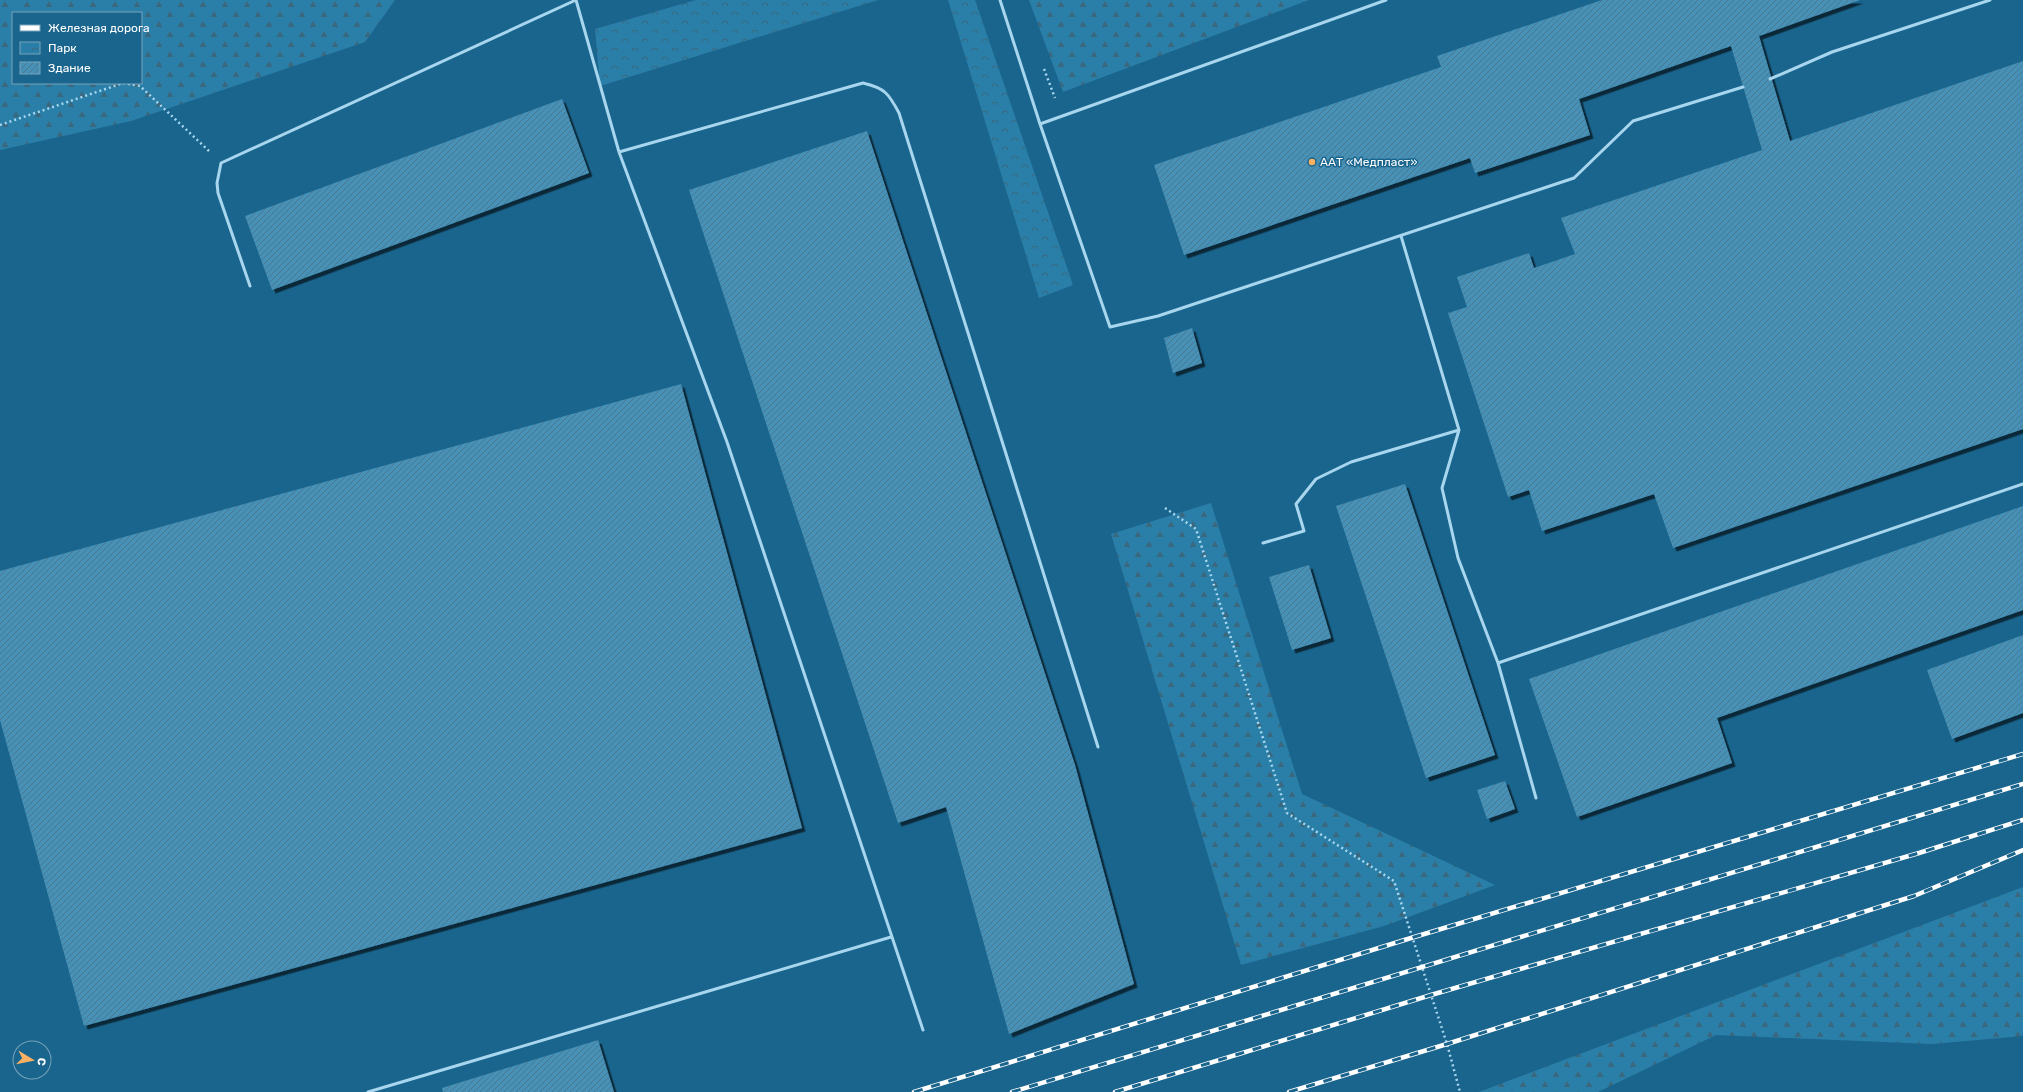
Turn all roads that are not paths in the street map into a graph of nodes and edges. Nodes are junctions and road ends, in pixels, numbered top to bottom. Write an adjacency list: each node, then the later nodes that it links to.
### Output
1 (576, 0): 8 (lane); 10 (lane)
2 (1000, 0): 7 (lane)
3 (1386, 0): 7 (lane)
4 (1990, 0): 5 (lane)
5 (1770, 79)
6 (1743, 87): 9 (lane)
7 (1040, 124): 9 (lane)
8 (619, 152): 15 (lane); 17 (lane)
9 (1401, 236): 11 (lane)
10 (250, 286)
11 (1459, 430): 13 (lane); 14 (lane)
12 (2023, 484): 14 (lane)
13 (1263, 543)
14 (1498, 663): 16 (lane)
15 (1098, 747)
16 (1536, 798)
17 (891, 937): 18 (lane); 19 (lane)
18 (923, 1030)
19 (368, 1092)

